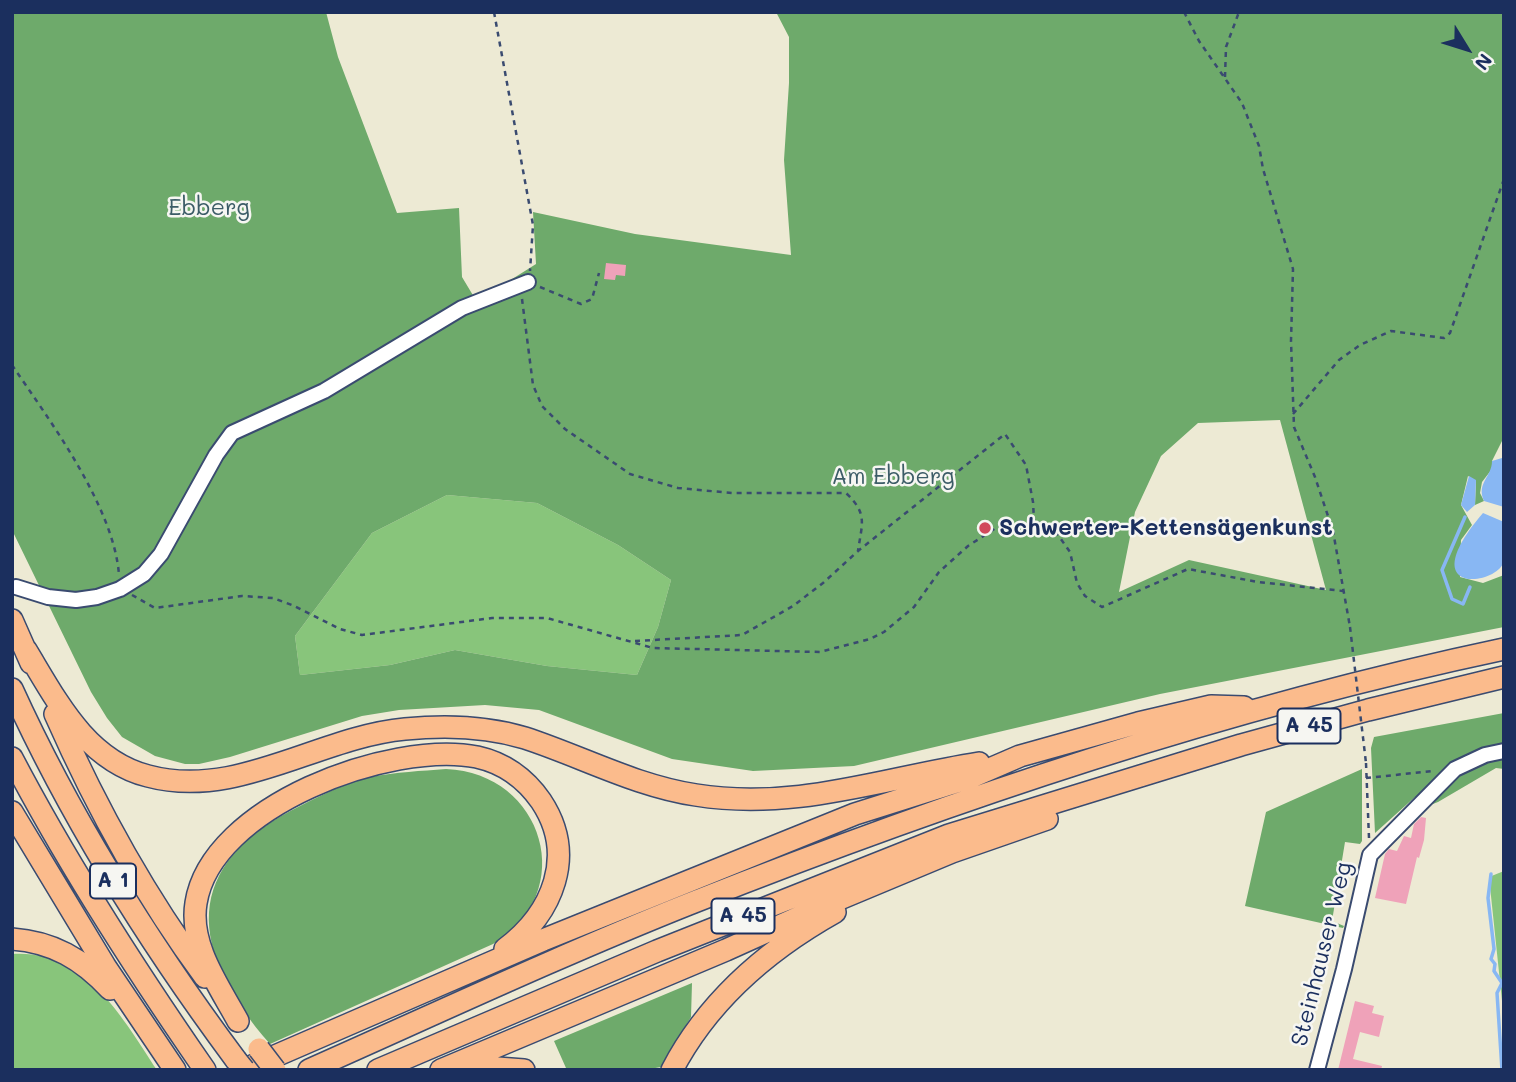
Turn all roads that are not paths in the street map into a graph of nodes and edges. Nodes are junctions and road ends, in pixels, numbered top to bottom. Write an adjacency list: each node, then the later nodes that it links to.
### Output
1 (524, 283): 2 (street)
2 (16, 587)
3 (12, 620): 5 (highway)
4 (1504, 649): 9 (highway, A 45)
5 (26, 650): 11 (highway); 17 (highway)
6 (1504, 677): 24 (highway, A 45)
7 (12, 689): 19 (highway, A 1)
8 (1504, 690): 14 (highway)
9 (1267, 708): 11 (highway); 23 (highway, A 45)
10 (1504, 751): 29 (street, Steinhauser Weg)
11 (1020, 757): 16 (highway)
12 (12, 758): 21 (highway, A 1)
13 (12, 812): 18 (highway)
14 (952, 852): 25 (highway); 28 (highway)
15 (12, 939): 18 (highway)
16 (428, 989): 17 (highway); 19 (highway)
17 (238, 1021): 22 (highway, bridge)
18 (151, 1034): 20 (highway)
19 (241, 1066)
20 (175, 1070)
21 (205, 1070)
22 (275, 1070)
23 (309, 1070)
24 (378, 1070)
25 (441, 1070)
26 (460, 1070): 27 (highway)
27 (524, 1070)
28 (672, 1070)
29 (1317, 1070)

